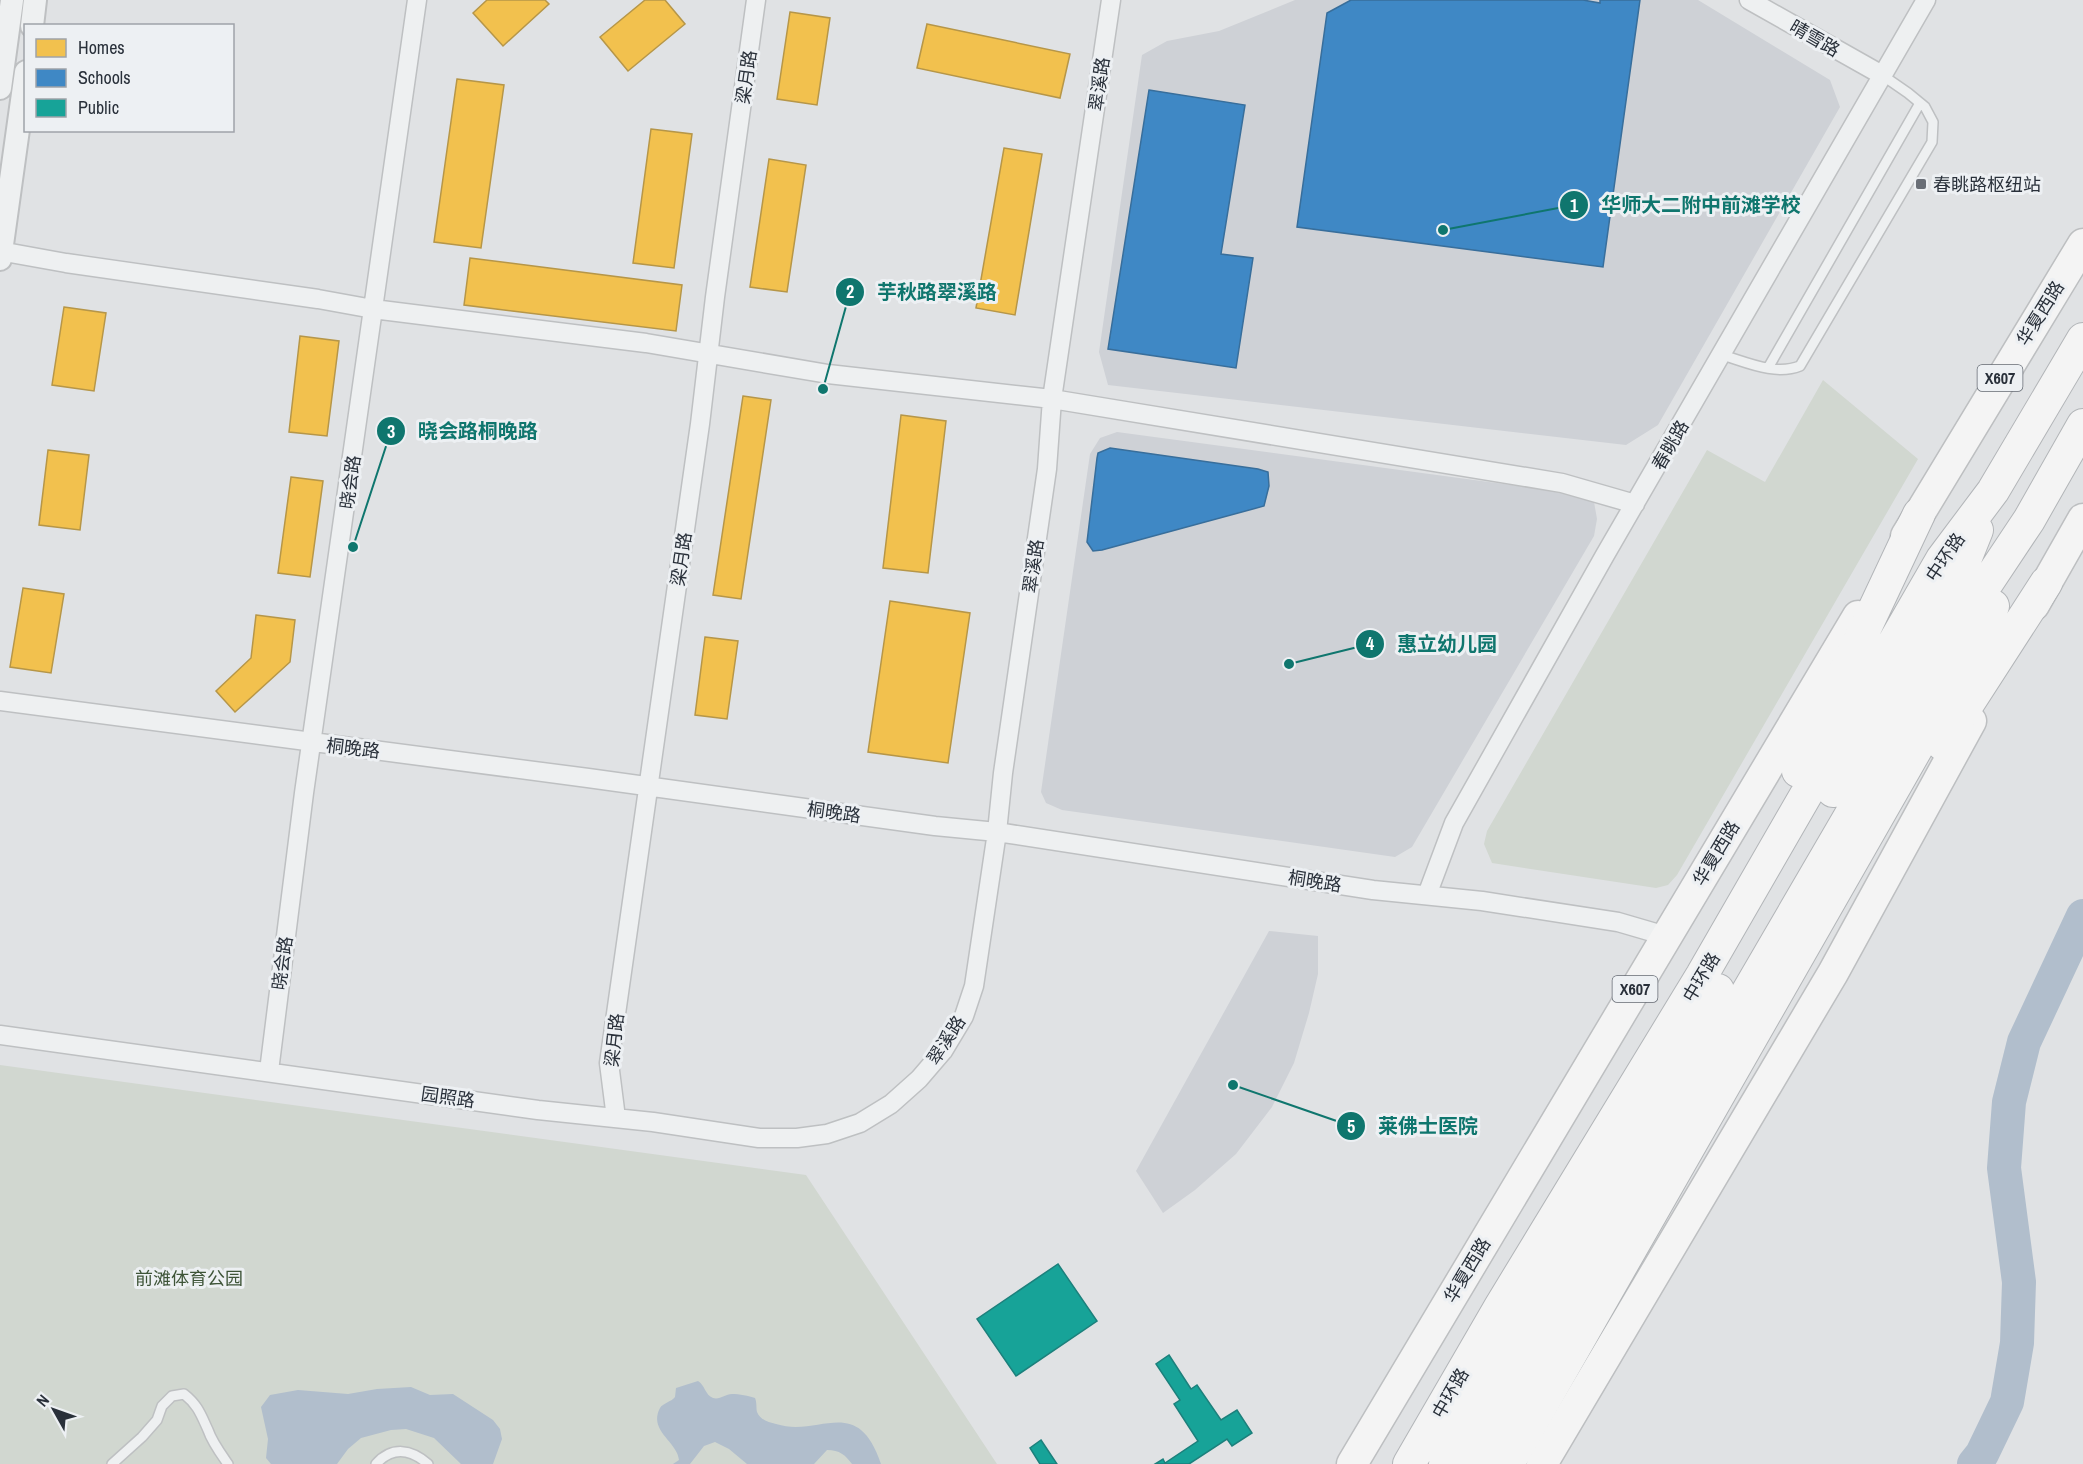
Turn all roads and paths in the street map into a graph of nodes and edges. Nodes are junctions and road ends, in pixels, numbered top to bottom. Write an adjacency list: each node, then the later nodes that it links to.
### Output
1 (12, 0): 11 (street)
2 (35, 0): 8 (street)
3 (417, 0): 15 (street, 晓会路)
4 (756, 0): 17 (street, 梁月路)
5 (1111, 0): 20 (street, 翠溪路)
6 (1749, 0): 9 (street, 晴雪路)
7 (1926, 0): 9 (street, 春眺路)
8 (32, 24)
9 (1882, 75): 12 (lane); 18 (street, 春眺路)
10 (24, 86): 14 (street)
11 (0, 88)
12 (1920, 103): 19 (lane); 19 (lane)
13 (2083, 244): 24 (main road, 华夏西路 / X607)
14 (0, 254): 15 (street)
15 (373, 309): 17 (street); 29 (street, 晓会路)
16 (2076, 352): 22 (highway, 中环路)
17 (708, 355): 20 (street); 30 (street, 梁月路)
18 (1722, 355): 19 (lane); 23 (street, 春眺路)
19 (1768, 368)
20 (1052, 399): 23 (street); 31 (street, 翠溪路)
21 (2083, 425): 26 (highway)
22 (1993, 491): 34 (highway, 中环路); 46 (highway, 中环路)
23 (1635, 504): 32 (street, 春眺路)
24 (1919, 514): 33 (main road, 华夏西路 / X607); 34 (highway)
25 (2083, 519): 27 (main road)
26 (2029, 520): 36 (highway); 47 (highway)
27 (2046, 583): 36 (highway); 49 (main road)
28 (0, 701): 29 (street, 桐晚路)
29 (313, 742): 30 (street, 桐晚路); 37 (street, 晓会路)
30 (649, 786): 31 (street, 桐晚路); 39 (street, 梁月路)
31 (997, 832): 32 (street, 桐晚路); 38 (street, 翠溪路)
32 (1427, 895): 33 (street, 桐晚路)
33 (1666, 936): 44 (main road, 华夏西路 / X607)
34 (1702, 975): 45 (highway, 中环路)
35 (0, 1035): 37 (street, 园照路)
36 (1747, 1048): 48 (highway)
37 (269, 1071): 39 (street, 园照路)
38 (891, 1104): 39 (street, 园照路)
39 (616, 1118)
40 (112, 1464): 41 (lane)
41 (228, 1464)
42 (376, 1464): 43 (lane)
43 (428, 1464)
44 (1352, 1464)
45 (1409, 1464)
46 (1446, 1464)
47 (1476, 1464)
48 (1508, 1464)
49 (1542, 1464)

